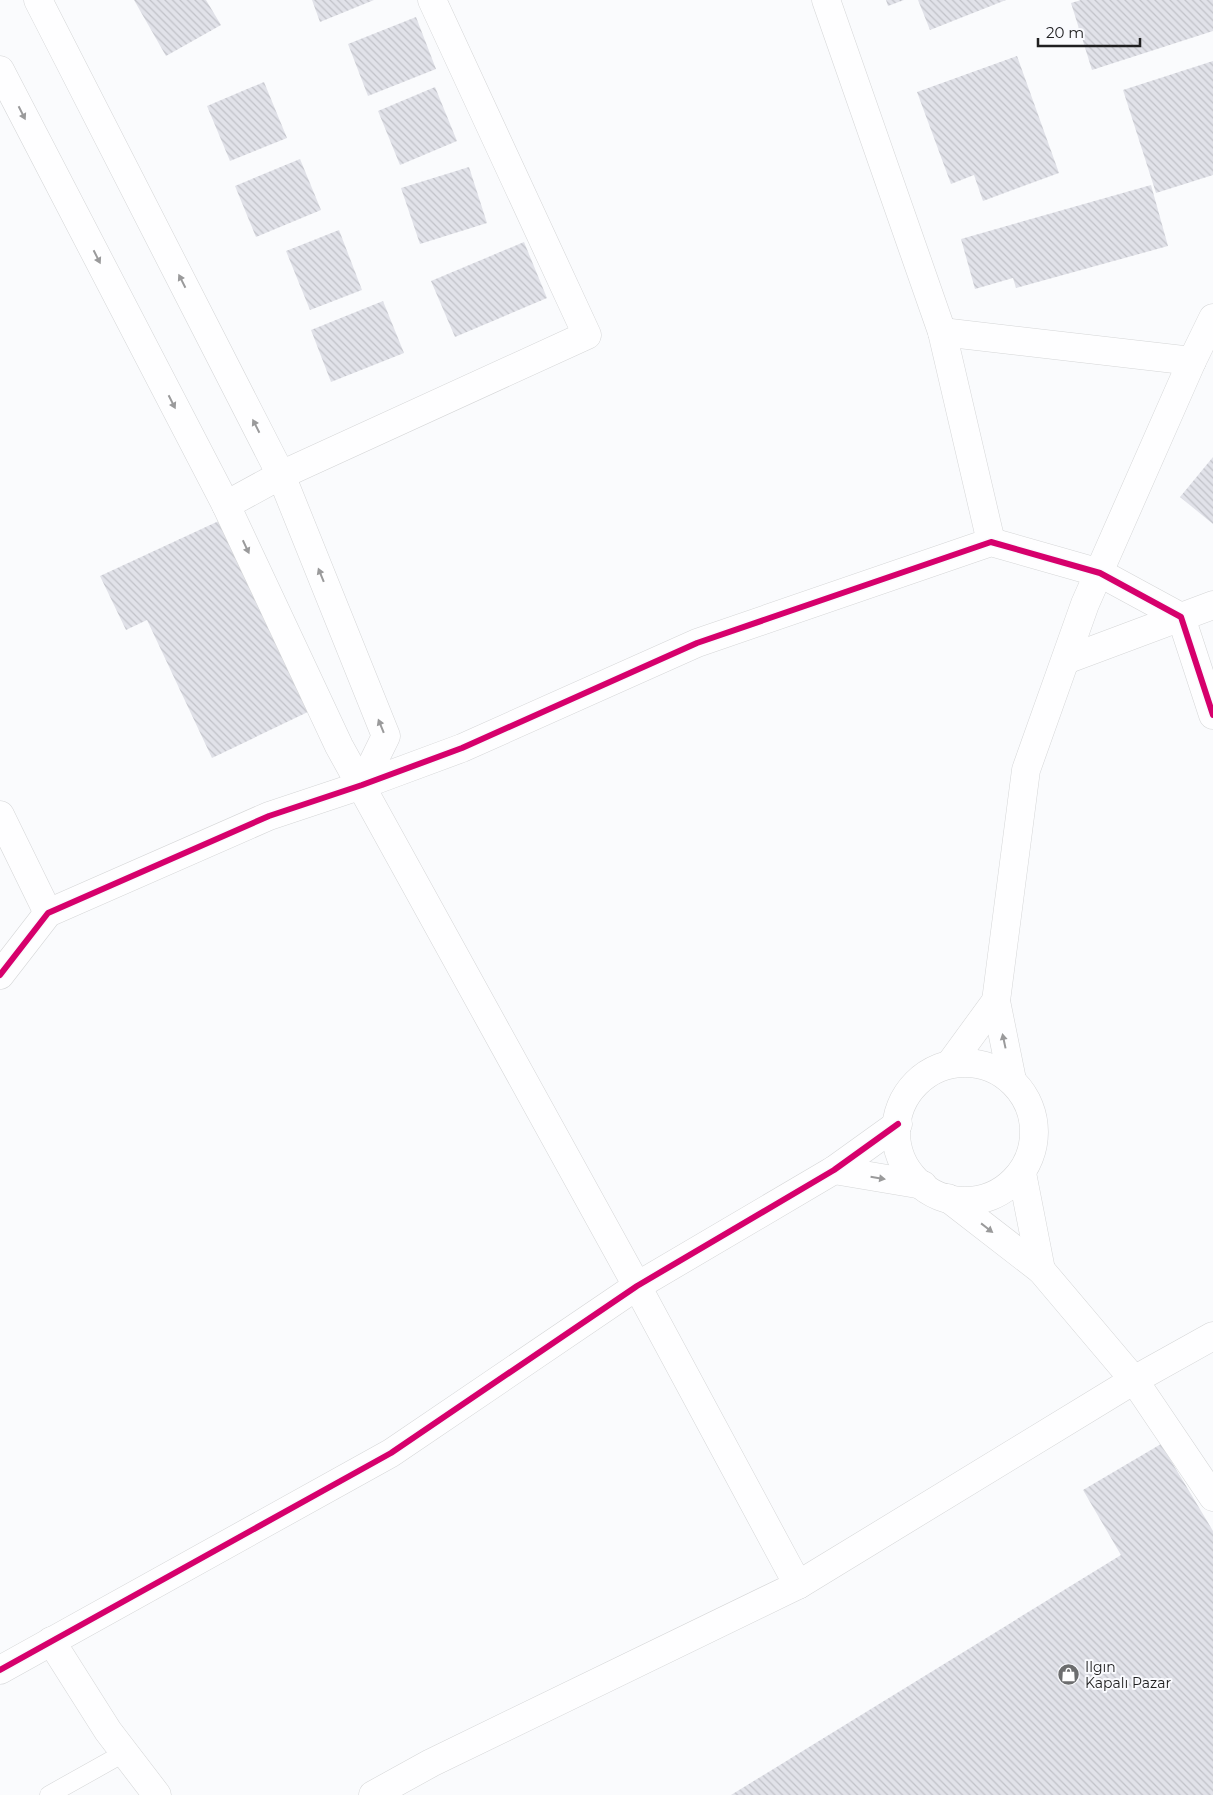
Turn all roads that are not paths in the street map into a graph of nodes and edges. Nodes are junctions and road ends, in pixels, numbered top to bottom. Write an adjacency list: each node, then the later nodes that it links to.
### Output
1 (38, 0): 8 (street, one-way to 1)
2 (432, 0): 8 (street)
3 (826, 0): 6 (street)
4 (0, 70): 9 (street, one-way to 9)
5 (1213, 318): 7 (street)
6 (942, 332): 7 (street); 10 (street)
7 (1192, 361): 11 (street)
8 (281, 475): 9 (street); 16 (street, one-way to 8)
9 (226, 505): 16 (street, one-way to 16)
10 (991, 542): 11 (street); 16 (street)
11 (1100, 573): 13 (street); 14 (street)
12 (1213, 605): 13 (street)
13 (1181, 617): 14 (street); 15 (street)
14 (1066, 660): 20 (street)
15 (1213, 715)
16 (362, 786): 18 (street); 29 (street)
17 (0, 815): 18 (street)
18 (48, 913): 19 (street)
19 (0, 975)
20 (996, 1001): 21 (street); 22 (street, one-way to 20)
21 (950, 1064): 22 (street); 23 (street)
22 (1012, 1080): 25 (street)
23 (898, 1124): 24 (street); 26 (street)
24 (834, 1170): 26 (street, one-way to 26); 29 (street)
25 (1022, 1173): 27 (street); 28 (street)
26 (923, 1185): 27 (street)
27 (948, 1198): 28 (street, one-way to 28)
28 (1041, 1270): 31 (street)
29 (637, 1286): 33 (street); 34 (street)
30 (1213, 1336): 31 (street)
31 (1134, 1380): 32 (street); 33 (street)
32 (1213, 1498)
33 (798, 1585): 39 (street)
34 (51, 1641): 35 (street); 36 (street)
35 (0, 1670)
36 (124, 1753): 37 (lane); 38 (street)
37 (49, 1795)
38 (157, 1795)
39 (373, 1795)

